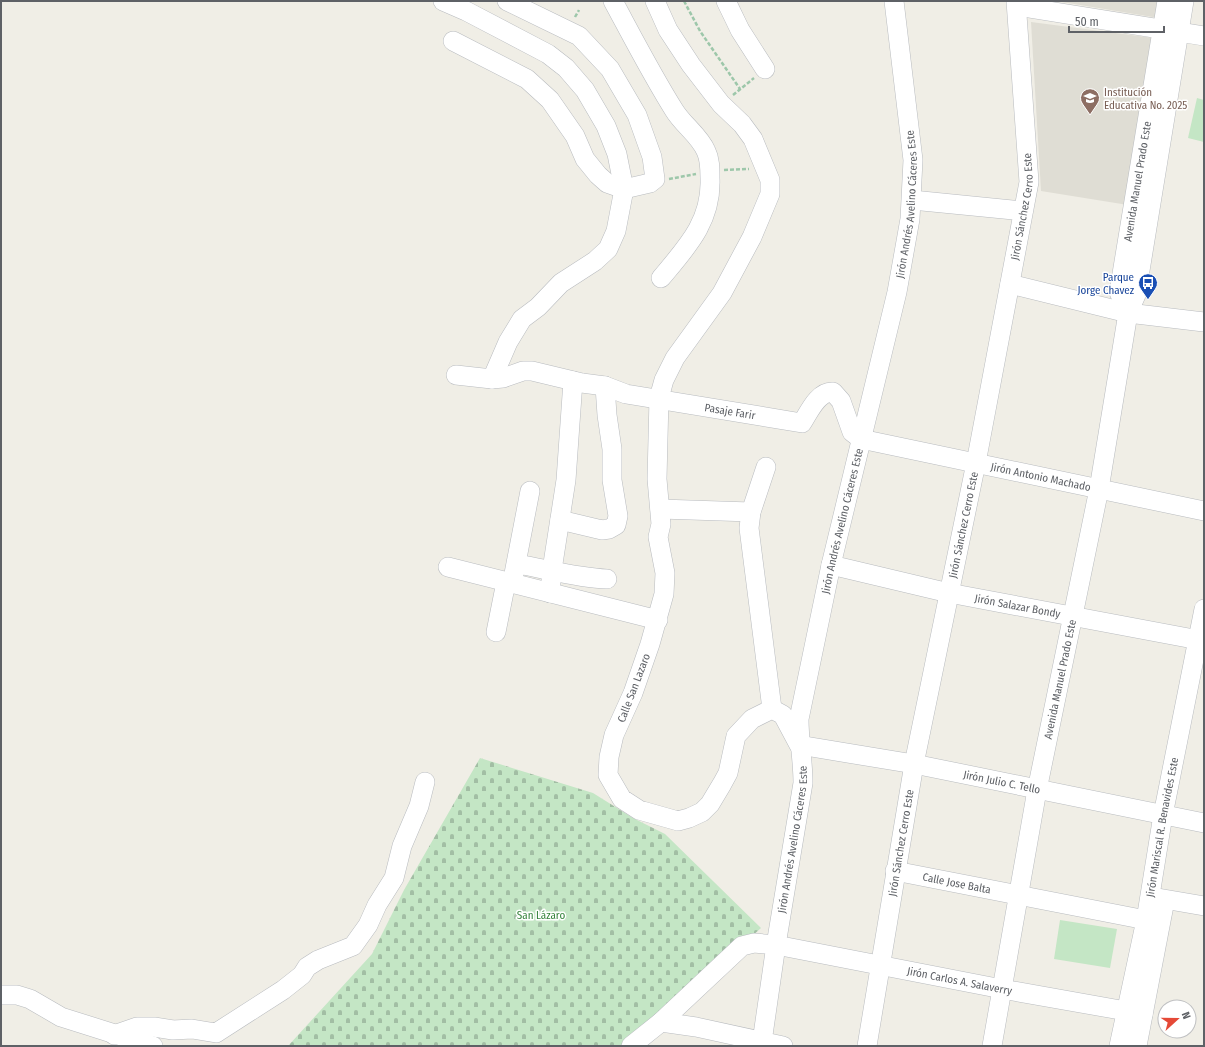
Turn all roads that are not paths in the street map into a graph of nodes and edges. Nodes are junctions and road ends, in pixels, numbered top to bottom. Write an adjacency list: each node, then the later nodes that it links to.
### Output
1 (443, 1): 14 (street)
2 (507, 1): 14 (street)
3 (614, 1): 17 (street)
4 (654, 1): 25 (street, Calle San Lazaro)
5 (726, 1): 13 (street)
6 (894, 1): 15 (street, Jirón Andrés Avelino Cáceres Este)
7 (1167, 1): 10 (street, Avenida Manuel Prado Este)
8 (1184, 1): 10 (street, Avenida Manuel Prado Este)
9 (1017, 3): 10 (street); 16 (street, Jirón Sánchez Cerro Este)
10 (1171, 31): 11 (street); 19 (street, Avenida Manuel Prado Este)
11 (1204, 36)
12 (453, 41): 14 (street)
13 (765, 69)
14 (624, 188): 22 (street)
15 (912, 200): 16 (street); 26 (street, Jirón Andrés Avelino Cáceres Este)
16 (1023, 211): 18 (street, Jirón Sánchez Cerro Este)
17 (661, 278)
18 (1010, 284): 19 (street); 27 (street, Jirón Sánchez Cerro Este)
19 (1128, 313): 20 (street); 29 (street, Avenida Manuel Prado Este)
20 (1204, 322)
21 (456, 375): 22 (street, Pasaje Farir)
22 (492, 379): 23 (street, Pasaje Farir)
23 (573, 381): 24 (street, Pasaje Farir); 34 (street)
24 (605, 386): 25 (street, Pasaje Farir); 34 (street)
25 (659, 398): 26 (street, Pasaje Farir); 31 (street, Calle San Lazaro)
26 (862, 440): 27 (street, Jirón Antonio Machado); 36 (street, Jirón Andrés Avelino Cáceres Este)
27 (976, 463): 29 (street, Jirón Antonio Machado); 42 (street, Jirón Sánchez Cerro Este)
28 (766, 467): 33 (street)
29 (1099, 489): 32 (street, Jirón Antonio Machado); 44 (street, Avenida Manuel Prado Este)
30 (530, 491): 35 (street)
31 (660, 509): 33 (street); 45 (street, Calle San Lazaro)
32 (1204, 511)
33 (751, 512): 48 (street)
34 (560, 520): 38 (street)
35 (517, 564): 38 (street); 40 (street)
36 (831, 565): 42 (street, Jirón Salazar Bondy); 49 (street, Jirón Andrés Avelino Cáceres Este)
37 (448, 567): 40 (street)
38 (552, 570): 39 (street); 41 (street)
39 (607, 579)
40 (509, 583): 41 (street); 46 (street)
41 (550, 593): 45 (street)
42 (950, 593): 44 (street, Jirón Salazar Bondy); 50 (street, Jirón Sánchez Cerro Este)
43 (1204, 609): 47 (street, Jirón Mariscal R. Benavides Este)
44 (1072, 617): 47 (street, Jirón Salazar Bondy); 52 (street, Avenida Manuel Prado Este)
45 (658, 620): 48 (street, Calle San Lazaro)
46 (496, 632)
47 (1201, 641): 53 (street, Jirón Mariscal R. Benavides Este)
48 (772, 709): 49 (street)
49 (799, 745): 50 (street, Jirón Julio C. Tello); 60 (street, Jirón Andrés Avelino Cáceres Este)
50 (914, 764): 52 (street, Jirón Julio C. Tello); 55 (street, Jirón Sánchez Cerro Este)
51 (425, 782): 66 (street)
52 (1037, 790): 53 (street, Jirón Julio C. Tello); 56 (street, Avenida Manuel Prado Este)
53 (1163, 815): 54 (street, Jirón Julio C. Tello); 57 (street, Jirón Mariscal R. Benavides Este)
54 (1204, 823)
55 (895, 871): 56 (street, Calle Jose Balta); 61 (street, Jirón Sánchez Cerro Este)
56 (1018, 895): 59 (street, Calle Jose Balta); 62 (street, Avenida Manuel Prado Este)
57 (1158, 898): 58 (street); 59 (street, Jirón Mariscal R. Benavides Este); 64 (street)
58 (1204, 906)
59 (1146, 920): 64 (street, Jirón Mariscal R. Benavides Este)
60 (776, 945): 61 (street, Jirón Carlos A. Salaverry); 65 (street, Jirón Carlos A. Salaverry); 67 (street, Jirón Andrés Avelino Cáceres Este)
61 (880, 965): 62 (street, Jirón Carlos A. Salaverry); 70 (street, Jirón Sánchez Cerro Este)
62 (1002, 989): 64 (street, Jirón Carlos A. Salaverry); 71 (street, Avenida Manuel Prado Este)
63 (1, 995): 66 (street)
64 (1135, 1012): 72 (street, Jirón Mariscal R. Benavides Este); 73 (street)
65 (661, 1022): 67 (street); 68 (street, Jirón Carlos A. Salaverry)
66 (132, 1042)
67 (762, 1042): 69 (street)
68 (631, 1046)
69 (783, 1046)
70 (867, 1046)
71 (992, 1046)
72 (1119, 1046)
73 (1137, 1046)

